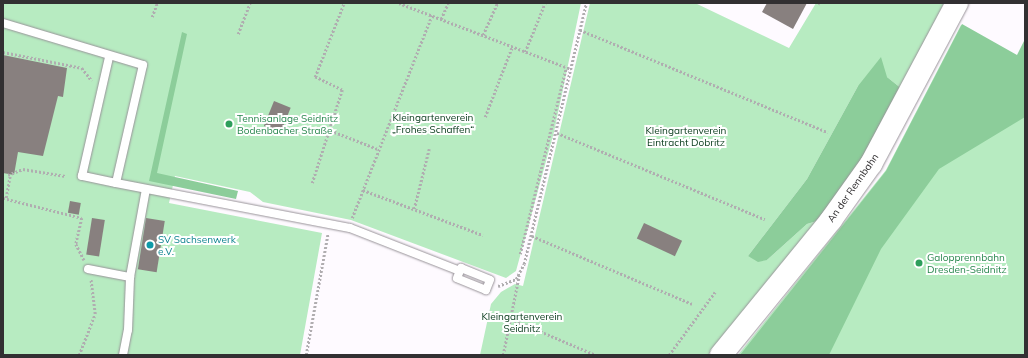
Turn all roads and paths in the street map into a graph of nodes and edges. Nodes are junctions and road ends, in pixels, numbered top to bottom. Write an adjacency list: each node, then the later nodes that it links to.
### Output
1 (157, 3): 11 (path)
2 (250, 3): 15 (path)
3 (344, 3): 25 (path)
4 (400, 3): 10 (path)
5 (448, 3): 12 (path)
6 (497, 3): 16 (path)
7 (545, 3): 19 (path)
8 (586, 3): 14 (path)
9 (957, 3): 57 (main road, An der Rennbahn)
10 (432, 15): 12 (path); 28 (path)
11 (152, 17)
12 (441, 19): 16 (path)
13 (3, 23): 20 (lane)
14 (580, 30): 22 (path); 26 (path)
15 (238, 34)
16 (483, 35): 17 (path)
17 (512, 47): 19 (path); 24 (path)
18 (3, 52): 23 (path)
19 (525, 52): 21 (path)
20 (109, 57): 31 (lane); 31 (lane)
21 (566, 68): 22 (path); 42 (path)
22 (571, 69): 27 (path)
23 (91, 88)
24 (485, 117)
25 (327, 129): 28 (path); 32 (path)
26 (828, 132)
27 (557, 133): 37 (path); 41 (path)
28 (378, 149): 34 (path)
29 (429, 149): 36 (path)
30 (65, 176): 35 (path)
31 (116, 183): 33 (lane)
32 (312, 183)
33 (146, 189): 38 (lane); 46 (lane)
34 (363, 190): 36 (path); 39 (path)
35 (4, 198): 43 (path)
36 (414, 209): 40 (path)
37 (765, 219)
38 (330, 224): 39 (lane); 53 (path)
39 (350, 228): 44 (lane)
40 (483, 235)
41 (532, 236): 45 (path); 49 (path)
42 (520, 254)
43 (88, 269): 46 (lane); 51 (path)
44 (460, 271): 47 (lane); 47 (lane)
45 (519, 274): 47 (path); 50 (path)
46 (130, 277): 52 (lane)
47 (488, 286)
48 (715, 292): 56 (path)
49 (692, 304)
50 (511, 319): 54 (path); 55 (path)
51 (79, 355)
52 (123, 355)
53 (306, 355)
54 (502, 355)
55 (596, 355)
56 (669, 355)
57 (721, 355)

